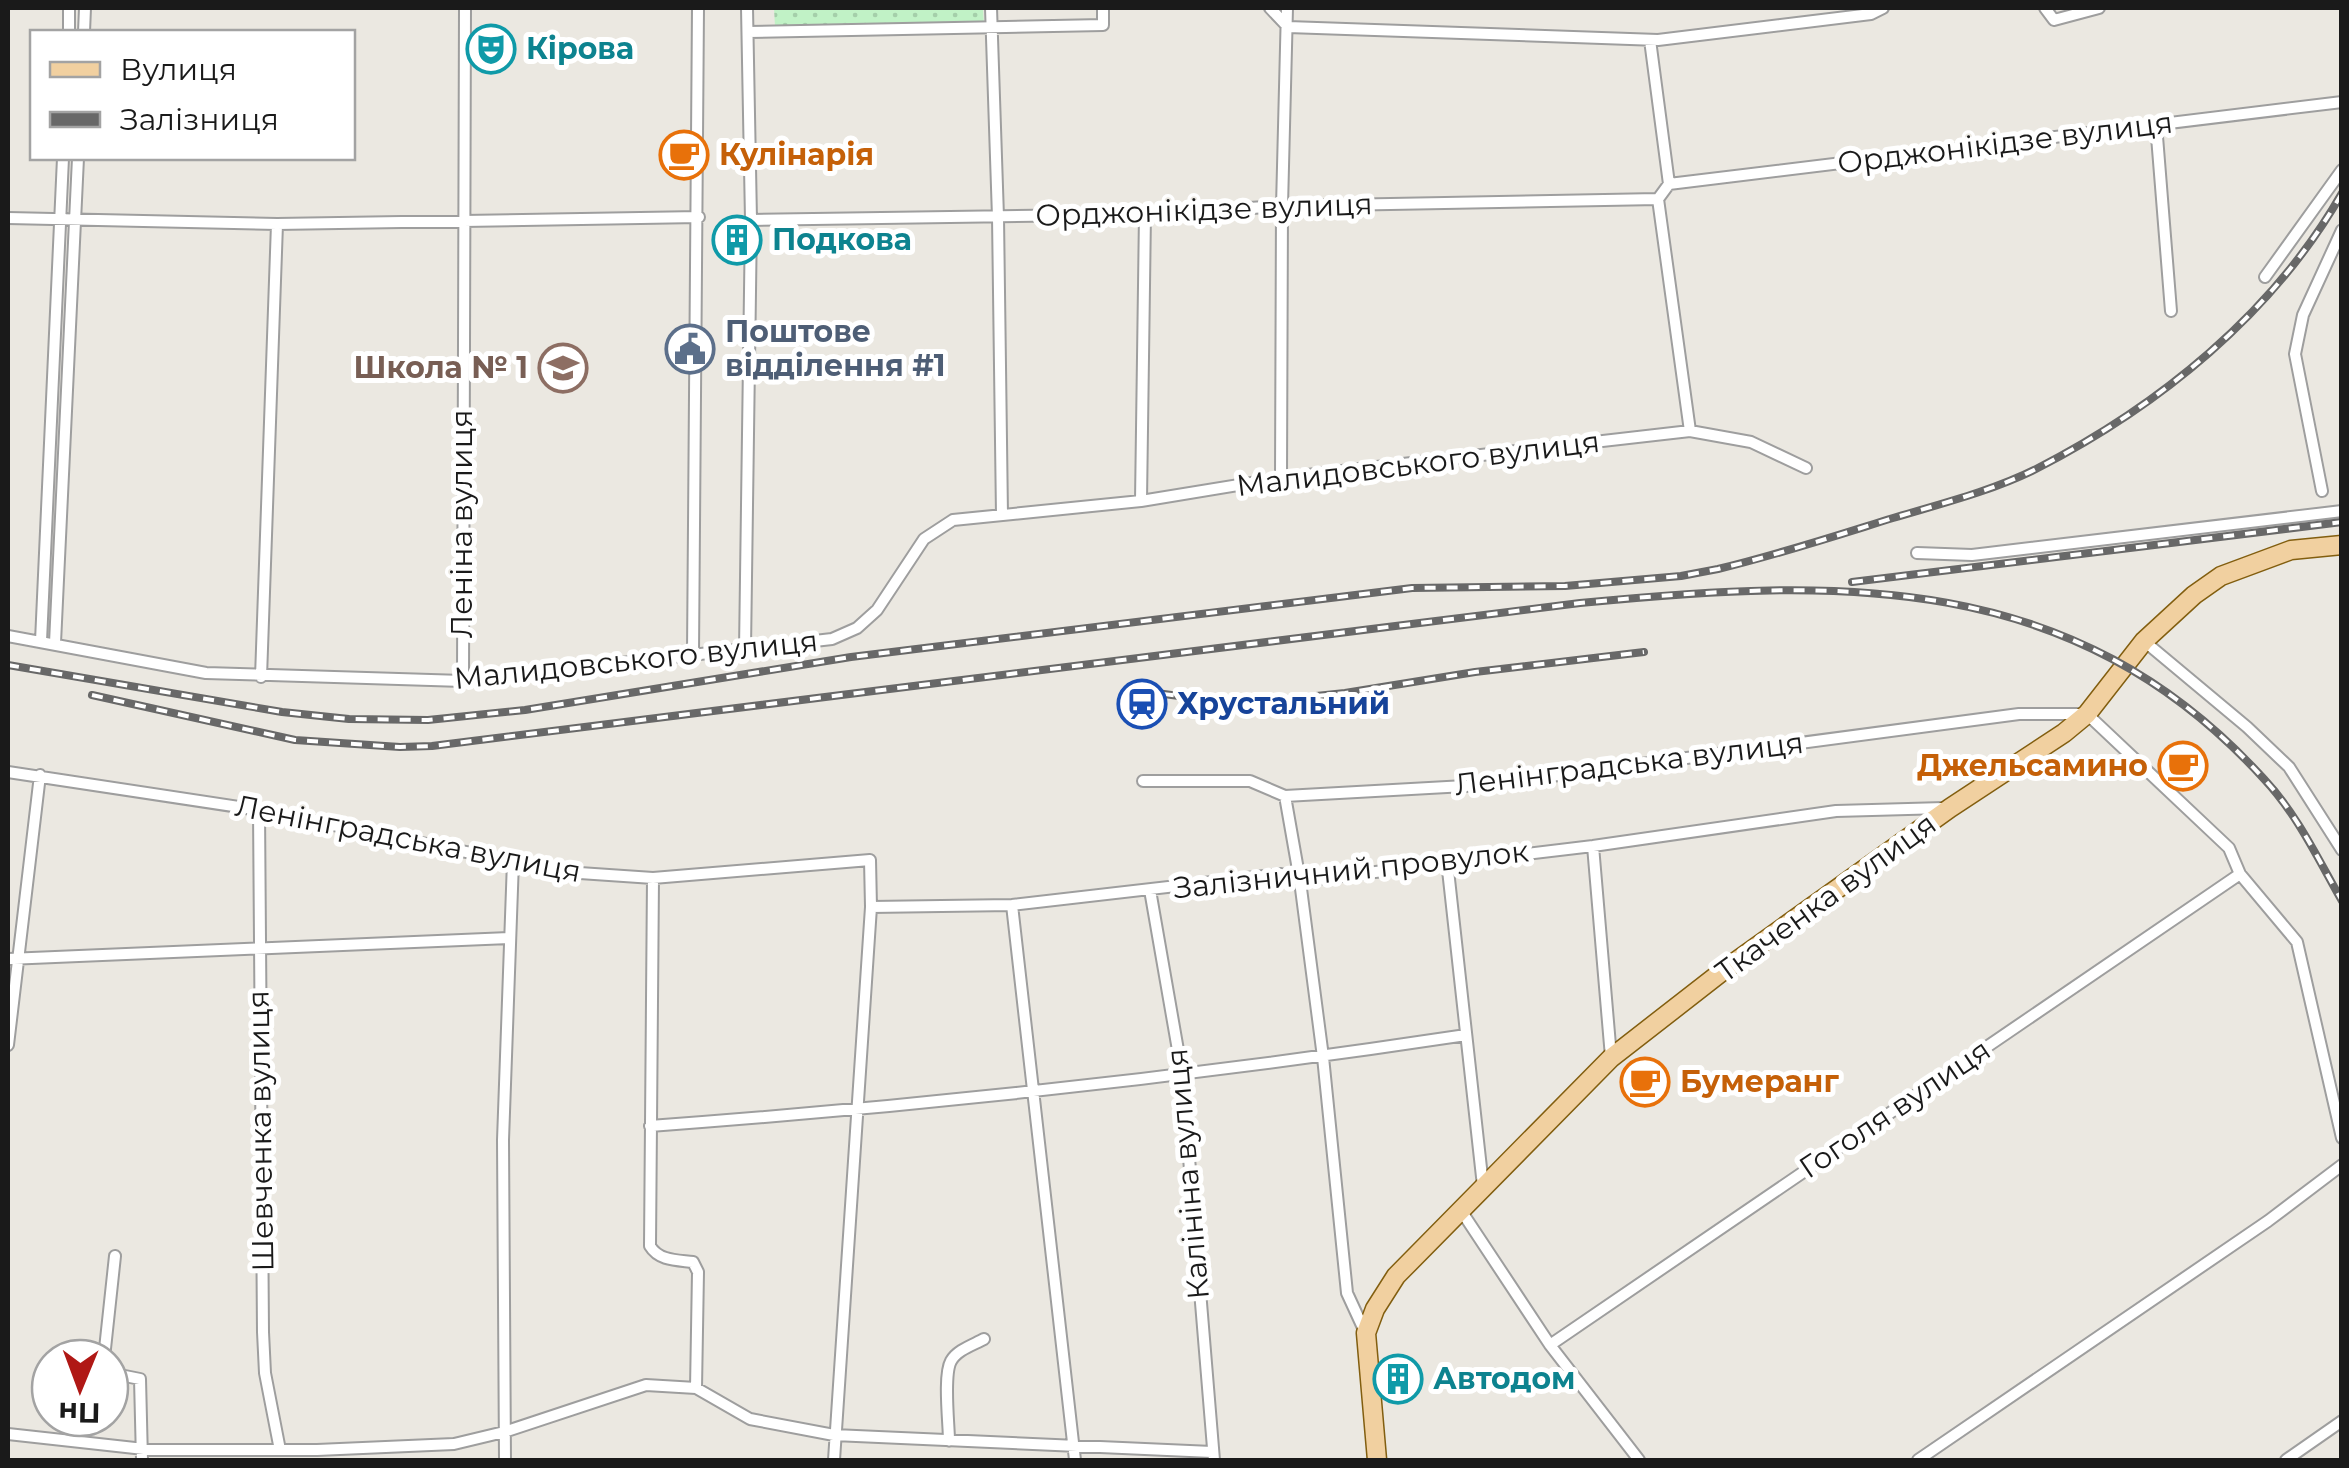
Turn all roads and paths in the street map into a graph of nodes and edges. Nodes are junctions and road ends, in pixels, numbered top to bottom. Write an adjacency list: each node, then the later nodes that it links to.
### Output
1 (464, 8): 27 (street, Леніна вулиця)
2 (698, 8): 24 (street)
3 (747, 8): 13 (street)
4 (991, 8): 12 (street)
5 (1102, 8): 12 (street)
6 (1270, 8): 11 (street)
7 (1288, 8): 11 (street)
8 (1883, 8): 14 (street)
9 (2045, 8): 10 (street)
10 (2099, 8)
11 (1288, 28): 14 (street); 22 (street)
12 (991, 30): 13 (street); 25 (street)
13 (748, 32): 28 (street)
14 (1650, 40): 20 (street)
15 (2342, 102): 16 (street, Орджонікідзе вулиця)
16 (2156, 124): 20 (street, Орджонікідзе вулиця); 34 (street)
17 (63, 160): 29 (street)
18 (78, 160): 30 (street)
19 (2342, 170): 33 (street)
20 (1669, 184): 21 (street)
21 (1658, 198): 22 (street, Орджонікідзе вулиця); 35 (street)
22 (1282, 206): 23 (street, Орджонікідзе вулиця); 37 (street)
23 (1144, 214): 25 (street, Орджонікідзе вулиця); 39 (street)
24 (699, 217): 27 (street); 49 (street)
25 (998, 217): 28 (street, Орджонікідзе вулиця); 41 (street)
26 (8, 218): 29 (street)
27 (464, 220): 31 (street); 51 (street, Леніна вулиця)
28 (751, 220): 48 (street)
29 (60, 221): 30 (street); 45 (street)
30 (75, 221): 31 (street); 47 (street)
31 (277, 224): 50 (street)
32 (2342, 230): 38 (street)
33 (2265, 277)
34 (2171, 311)
35 (1690, 431): 36 (street, Малидовського вулиця); 37 (street, Малидовського вулиця)
36 (1806, 468)
37 (1282, 478): 39 (street, Малидовського вулиця)
38 (2322, 491)
39 (1141, 500): 41 (street, Малидовського вулиця)
40 (2342, 510): 43 (street)
41 (1002, 515): 48 (street, Малидовського вулиця)
42 (2342, 545): 46 (main road, Ткаченка вулиця)
43 (1916, 553)
44 (8, 636): 45 (street, Малидовського вулиця)
45 (41, 641): 47 (street, Малидовського вулиця)
46 (2144, 641): 52 (main road, Ткаченка вулиця); 60 (street)
47 (55, 643): 50 (street, Малидовського вулиця)
48 (746, 649): 49 (street, Малидовського вулиця)
49 (694, 654): 51 (street, Малидовського вулиця)
50 (261, 677): 51 (street, Малидовського вулиця)
51 (462, 681)
52 (2087, 714): 56 (street, Ленінградська вулиця); 57 (main road, Ткаченка вулиця); 63 (street)
53 (8, 772): 54 (street, Ленінградська вулиця)
54 (40, 775): 58 (street, Ленінградська вулиця); 71 (street)
55 (1143, 781): 56 (street, Ленінградська вулиця)
56 (1285, 796): 65 (street)
57 (1950, 808): 59 (street, Залізничний провулок); 75 (main road, Ткаченка вулиця)
58 (259, 810): 61 (street, Ленінградська вулиця); 70 (street, Шевченка вулиця)
59 (1593, 846): 62 (street, Залізничний провулок); 75 (street)
60 (2342, 850)
61 (513, 861): 64 (street, Ленінградська вулиця); 69 (street)
62 (1447, 862): 65 (street, Залізничний провулок); 72 (street)
63 (2240, 874): 80 (street); 88 (street, Гоголя вулиця)
64 (653, 878): 68 (street, Ленінградська вулиця); 79 (street)
65 (1300, 881): 66 (street, Залізничний провулок); 74 (street)
66 (1150, 890): 67 (street, Залізничний провулок); 76 (street, Калініна вулиця)
67 (1012, 905): 68 (street, Залізничний провулок); 77 (street)
68 (870, 907): 78 (street)
69 (509, 938): 70 (street); 92 (street)
70 (258, 950): 71 (street); 96 (street, Шевченка вулиця)
71 (12, 959): 73 (street)
72 (1466, 1035): 74 (street); 82 (street)
73 (8, 1045)
74 (1323, 1056): 76 (street); 85 (street)
75 (1611, 1058): 82 (main road, Ткаченка вулиця)
76 (1182, 1073): 77 (street); 100 (street, Калініна вулиця)
77 (1034, 1093): 78 (street); 98 (street)
78 (858, 1111): 79 (street); 94 (street)
79 (650, 1126): 90 (street)
80 (2342, 1138)
81 (2342, 1165): 105 (street)
82 (1482, 1186): 83 (main road, Ткаченка вулиця)
83 (1460, 1209): 85 (main road, Ткаченка вулиця); 88 (street)
84 (115, 1256): 86 (street)
85 (1366, 1333): 103 (main road)
86 (106, 1338)
87 (984, 1340): 95 (street)
88 (1550, 1345): 104 (street)
89 (130, 1377): 97 (street)
90 (696, 1388): 92 (street); 94 (street)
91 (2342, 1421): 106 (street)
92 (504, 1432): 99 (street); 101 (street)
93 (8, 1434): 97 (street)
94 (834, 1435): 95 (street); 102 (street)
95 (949, 1442): 98 (street)
96 (280, 1450): 97 (street); 99 (street)
97 (141, 1454)
98 (1074, 1454): 100 (street)
99 (317, 1455)
100 (1213, 1456)
101 (505, 1460)
102 (834, 1460)
103 (1377, 1460)
104 (1639, 1460)
105 (1918, 1460)
106 (2286, 1460)

